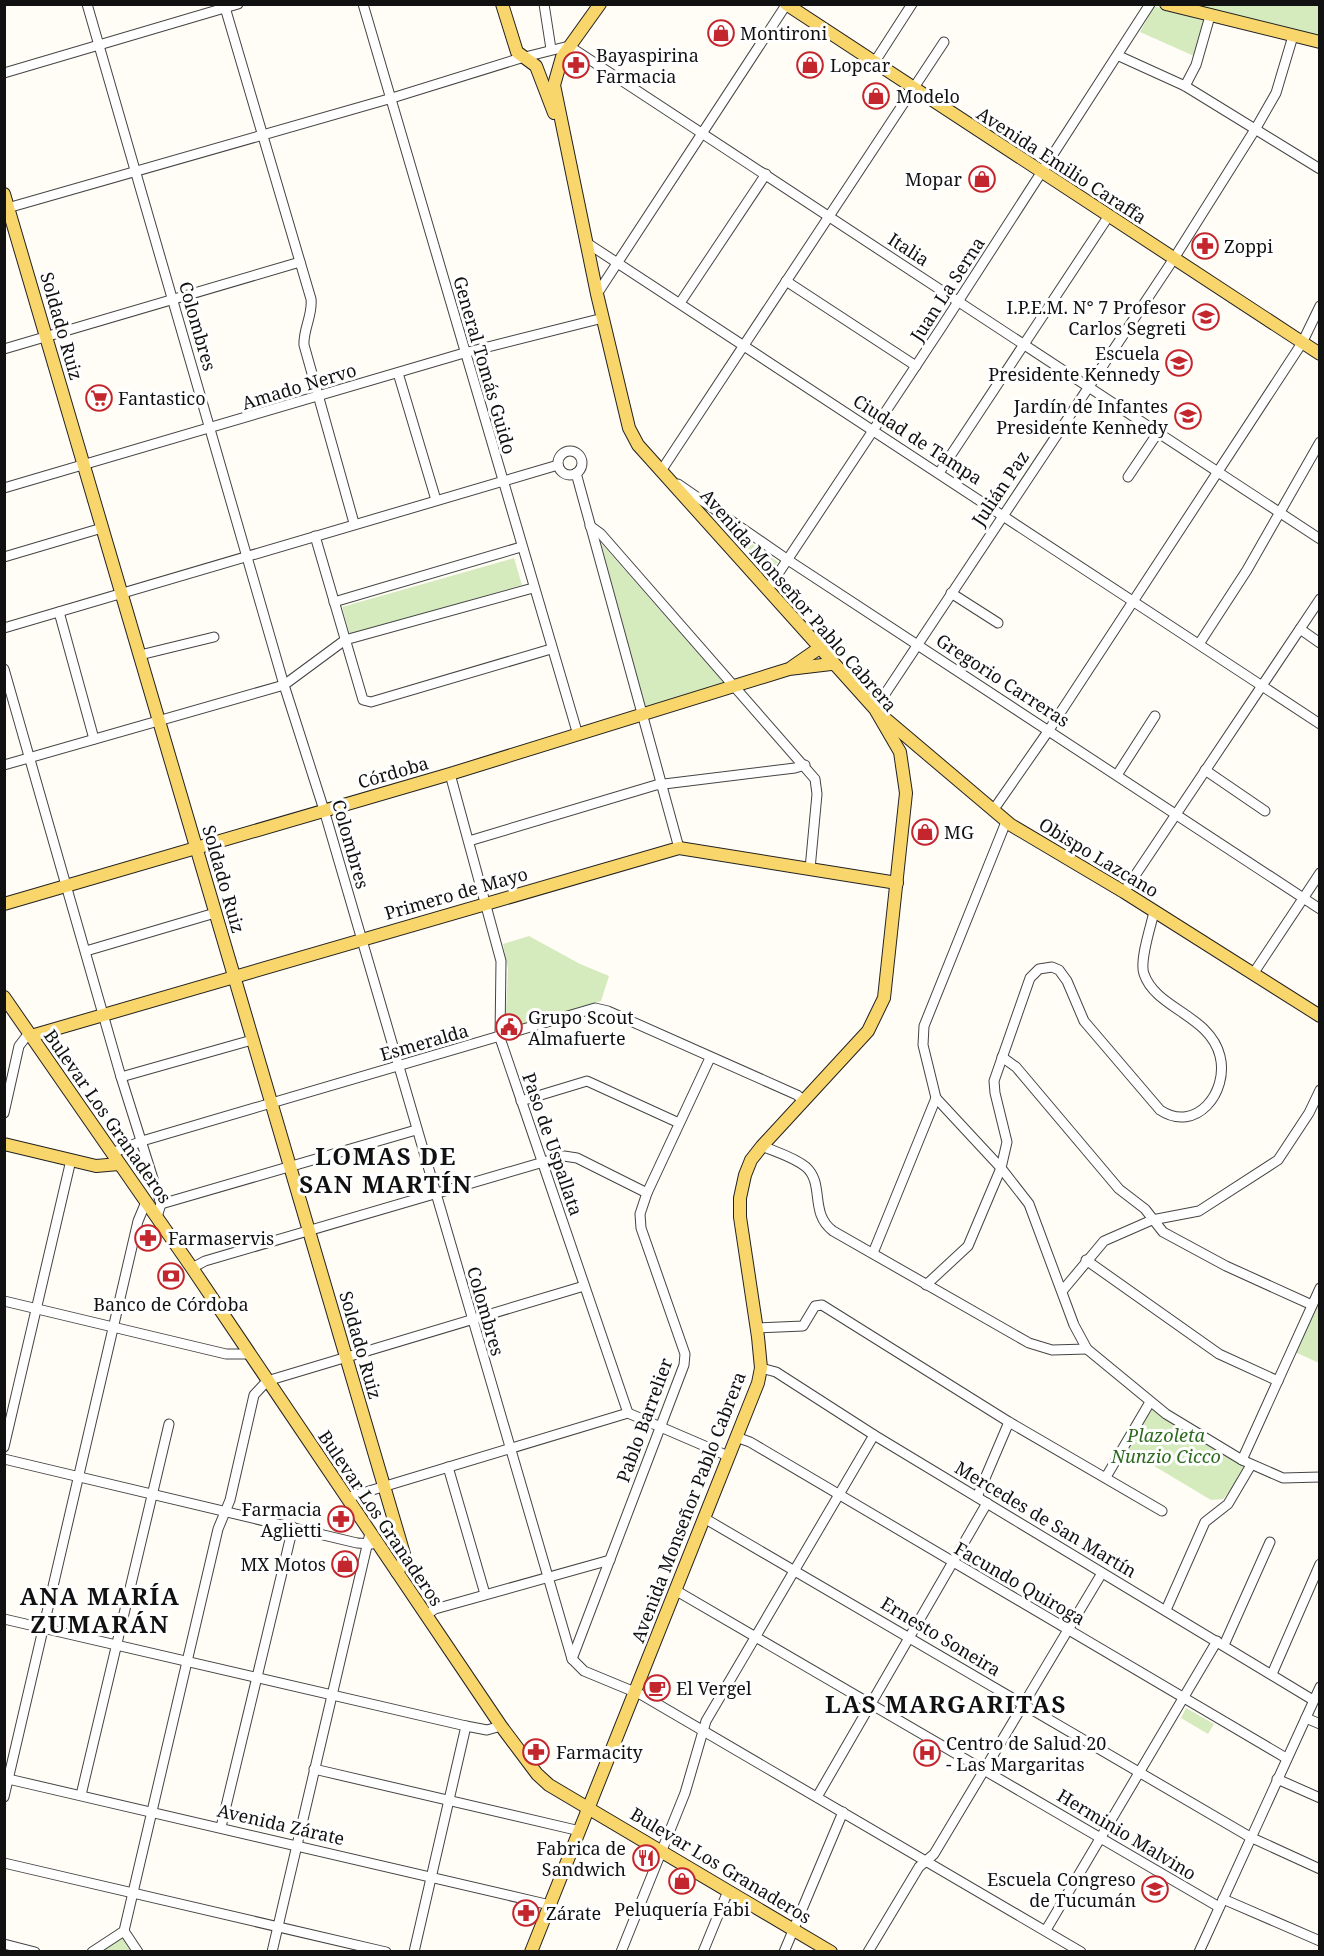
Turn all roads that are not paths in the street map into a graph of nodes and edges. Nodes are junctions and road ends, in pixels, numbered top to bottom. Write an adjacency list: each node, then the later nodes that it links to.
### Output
1 (87, 4): 16 (street, Colombres)
2 (238, 4): 11 (street)
3 (363, 4): 25 (street, General Tomás Guido)
4 (502, 4): 20 (main road)
5 (544, 4): 18 (street)
6 (600, 4): 17 (main road, Avenida Monseñor Pablo Cabrera)
7 (912, 4): 21 (street)
8 (1150, 4): 19 (street, Juan La Serna)
9 (1166, 4): 12 (main road)
10 (786, 5): 21 (main road, Avenida Emilio Caraffa); 28 (street)
11 (225, 6): 16 (street); 29 (street)
12 (1210, 16): 13 (main road); 23 (street)
13 (1293, 36): 15 (main road); 26 (street, Julián Paz)
14 (944, 42): 24 (street)
15 (1320, 42)
16 (99, 45): 22 (street); 31 (street, Colombres)
17 (569, 46): 18 (street); 27 (main road, Avenida Monseñor Pablo Cabrera); 28 (street, Italia)
18 (550, 49): 20 (street)
19 (1119, 56): 23 (street); 32 (street, Juan La Serna)
20 (521, 58): 25 (street); 27 (main road)
21 (874, 63): 24 (main road, Avenida Emilio Caraffa)
22 (4, 73)
23 (1185, 86): 26 (street)
24 (913, 89): 32 (main road, Avenida Emilio Caraffa); 36 (street)
25 (392, 98): 29 (street); 54 (street, General Tomás Guido)
26 (1256, 128): 30 (street); 39 (street, Julián Paz)
27 (562, 130): 38 (main road, Avenida Monseñor Pablo Cabrera)
28 (701, 132): 33 (street, Italia); 41 (street)
29 (263, 135): 31 (street); 40 (street)
30 (1320, 169)
31 (136, 172): 35 (street); 44 (street, Colombres)
32 (1041, 173): 37 (main road, Avenida Emilio Caraffa); 45 (street, Juan La Serna)
33 (766, 174): 36 (street, Italia); 46 (street)
34 (4, 194): 35 (main road, Soldado Ruiz)
35 (7, 209): 49 (main road, Soldado Ruiz)
36 (829, 217): 42 (street); 45 (street, Italia)
37 (1108, 217): 39 (main road, Avenida Emilio Caraffa); 52 (street)
38 (587, 243): 41 (street, Ciudad de Tampa); 43 (main road, Avenida Monseñor Pablo Cabrera)
39 (1173, 260): 50 (main road, Avenida Emilio Caraffa); 58 (street, Julián Paz)
40 (300, 262): 44 (street); 59 (street)
41 (618, 262): 43 (street); 46 (street, Ciudad de Tampa)
42 (786, 281): 51 (street); 56 (street)
43 (597, 294): 48 (main road, Avenida Monseñor Pablo Cabrera)
44 (174, 300): 49 (street); 60 (street, Colombres)
45 (958, 301): 52 (street, Italia); 56 (street, Juan La Serna)
46 (680, 303): 51 (street, Ciudad de Tampa)
47 (1320, 306): 50 (street)
48 (603, 318): 54 (street, Amado Nervo); 69 (main road, Avenida Monseñor Pablo Cabrera)
49 (46, 337): 53 (street); 64 (main road, Soldado Ruiz)
50 (1302, 343): 55 (main road, Avenida Emilio Caraffa); 66 (street)
51 (744, 345): 61 (street, Ciudad de Tampa); 69 (street)
52 (1025, 345): 58 (street, Italia); 68 (street)
53 (4, 349)
54 (464, 353): 57 (street, Amado Nervo); 71 (street, General Tomás Guido)
55 (1320, 354)
56 (916, 366): 61 (street, Juan La Serna)
57 (398, 373): 59 (street, Amado Nervo); 73 (street)
58 (1088, 386): 62 (street, Italia); 75 (street, Julián Paz)
59 (317, 397): 60 (street, Amado Nervo); 76 (street)
60 (212, 430): 64 (street, Amado Nervo); 82 (street, Colombres)
61 (874, 430): 68 (street, Ciudad de Tampa); 84 (street, Juan La Serna)
62 (1159, 432): 66 (street, Italia); 70 (street)
63 (1320, 442): 74 (street)
64 (84, 464): 72 (street, Amado Nervo); 78 (main road, Soldado Ruiz)
65 (558, 465): 67 (street); 67 (street); 71 (street)
66 (1218, 471): 74 (street, Italia); 91 (street)
67 (576, 473): 77 (street)
68 (939, 473): 75 (street, Ciudad de Tampa)
69 (665, 474): 84 (street, Gregorio Carreras); 86 (main road, Avenida Monseñor Pablo Cabrera)
70 (1128, 477)
71 (502, 482): 73 (street); 81 (street, General Tomás Guido)
72 (4, 488)
73 (436, 500): 76 (street)
74 (1279, 513): 80 (street, Italia); 100 (street)
75 (1002, 514): 88 (street, Julián Paz); 91 (street, Ciudad de Tampa)
76 (354, 523): 79 (street)
77 (590, 526): 108 (street); 111 (street)
78 (102, 528): 83 (street); 87 (main road, Soldado Ruiz)
79 (315, 536): 82 (street); 90 (street)
80 (1320, 539)
81 (521, 547): 85 (street, General Tomás Guido); 90 (street)
82 (247, 556): 87 (street); 107 (street, Colombres)
83 (4, 557)
84 (788, 560): 86 (street, Juan La Serna); 99 (street, Gregorio Carreras)
85 (533, 588): 97 (street); 101 (street, General Tomás Guido)
86 (768, 589): 102 (main road, Avenida Monseñor Pablo Cabrera)
87 (122, 593): 92 (street); 103 (main road, Soldado Ruiz)
88 (951, 593): 93 (street); 99 (street, Julián Paz)
89 (1320, 599): 95 (street)
90 (334, 602): 97 (street)
91 (1134, 602): 100 (street, Ciudad de Tampa); 115 (street)
92 (59, 612): 94 (street); 117 (street)
93 (998, 623)
94 (4, 628)
95 (1300, 630): 98 (street); 109 (street)
96 (214, 637): 103 (street)
97 (345, 640): 101 (street); 107 (street)
98 (1320, 642)
99 (918, 644): 110 (street, Julián Paz); 115 (street, Gregorio Carreras)
100 (1199, 644): 109 (street, Ciudad de Tampa)
101 (551, 649): 116 (street, General Tomás Guido)
102 (818, 649): 104 (main road, Avenida Monseñor Pablo Cabrera); 106 (main road, Córdoba)
103 (140, 655): 113 (main road, Soldado Ruiz)
104 (831, 664): 106 (main road, Córdoba); 110 (main road, Avenida Monseñor Pablo Cabrera)
105 (4, 669): 120 (street)
106 (789, 669): 108 (main road, Córdoba)
107 (284, 685): 113 (street); 128 (street, Colombres)
108 (737, 686): 111 (main road, Córdoba); 122 (street)
109 (1261, 686): 114 (street, Ciudad de Tampa); 123 (street)
110 (874, 710): 118 (main road, Obispo Lazcano); 119 (main road, Avenida Monseñor Pablo Cabrera)
111 (643, 715): 116 (main road, Córdoba); 126 (street)
112 (1155, 716): 125 (street)
113 (159, 720): 117 (street); 133 (main road, Soldado Ruiz)
114 (1320, 724)
115 (1049, 730): 125 (street, Gregorio Carreras); 127 (street)
116 (578, 735): 124 (main road, Córdoba)
117 (94, 739): 120 (street)
118 (921, 747): 119 (main road); 127 (main road, Obispo Lazcano)
119 (901, 757): 137 (main road, Avenida Monseñor Pablo Cabrera)
120 (30, 758): 121 (street); 138 (street)
121 (4, 765)
122 (805, 765): 126 (street); 135 (street)
123 (1205, 770): 129 (street); 130 (street)
124 (450, 774): 128 (main road, Córdoba); 132 (street, Paso de Uspallata)
125 (1117, 775): 130 (street, Gregorio Carreras)
126 (663, 784): 132 (street); 134 (street)
127 (994, 809): 131 (main road, Obispo Lazcano)
128 (324, 810): 133 (main road, Córdoba); 146 (street, Colombres)
129 (1265, 811)
130 (1175, 813): 139 (street); 140 (street, Gregorio Carreras)
131 (1006, 822): 139 (main road, Obispo Lazcano); 161 (street)
132 (469, 841): 141 (street, Paso de Uspallata)
133 (197, 847): 138 (main road, Córdoba); 145 (main road, Soldado Ruiz)
134 (680, 848): 135 (main road, Primero de Mayo); 141 (main road, Primero de Mayo)
135 (810, 869): 137 (main road, Primero de Mayo)
136 (1320, 873): 140 (street)
137 (897, 883): 163 (main road, Avenida Monseñor Pablo Cabrera)
138 (67, 885): 142 (main road, Córdoba); 147 (street)
139 (1124, 892): 144 (main road, Obispo Lazcano)
140 (1303, 898): 143 (street, Gregorio Carreras); 148 (street)
141 (486, 902): 146 (main road, Primero de Mayo); 154 (street, Paso de Uspallata)
142 (4, 904)
143 (1320, 909)
144 (1154, 912): 148 (main road, Obispo Lazcano); 156 (street)
145 (215, 913): 147 (street); 149 (main road, Soldado Ruiz)
146 (361, 939): 149 (main road, Primero de Mayo); 158 (street, Colombres)
147 (86, 951): 151 (street)
148 (1253, 974): 152 (main road, Obispo Lazcano)
149 (233, 977): 151 (main road, Primero de Mayo); 155 (main road, Soldado Ruiz)
150 (4, 997): 153 (main road, Bulevar Los Granaderos)
151 (104, 1014): 153 (main road, Primero de Mayo); 159 (street)
152 (1320, 1016)
153 (30, 1034): 166 (street); 172 (main road, Bulevar Los Granaderos)
154 (500, 1038): 157 (street, Esmeralda); 158 (street, Esmeralda); 162 (street, Paso de Uspallata)
155 (252, 1040): 159 (street); 164 (main road, Soldado Ruiz)
156 (1002, 1057): 176 (street); 182 (street)
157 (710, 1058): 163 (street, Esmeralda); 167 (street, Pablo Barrelier)
158 (397, 1066): 164 (street, Esmeralda); 168 (street, Colombres)
159 (122, 1077): 169 (street)
160 (1320, 1090): 165 (street)
161 (936, 1098): 176 (street); 184 (street)
162 (520, 1101): 167 (street); 174 (street, Paso de Uspallata)
163 (804, 1101): 171 (main road, Avenida Monseñor Pablo Cabrera)
164 (270, 1104): 169 (street, Esmeralda); 175 (main road, Soldado Ruiz)
165 (1316, 1109): 182 (street)
166 (4, 1113)
167 (679, 1123): 178 (street, Pablo Barrelier)
168 (416, 1130): 175 (street); 177 (street, Colombres)
169 (142, 1140): 172 (street, Esmeralda); 180 (street)
170 (4, 1144): 173 (main road)
171 (762, 1146): 184 (street); 196 (main road, Avenida Monseñor Pablo Cabrera)
172 (115, 1159): 173 (main road); 179 (main road, Bulevar Los Granaderos)
173 (71, 1160): 193 (street)
174 (541, 1163): 177 (street); 178 (street); 188 (street, Paso de Uspallata)
175 (289, 1166): 180 (street); 183 (main road, Soldado Ruiz)
176 (1001, 1168): 187 (street); 190 (street)
177 (434, 1193): 183 (street); 194 (street, Colombres)
178 (647, 1193): 207 (street, Pablo Barrelier)
179 (146, 1202): 181 (main road, Bulevar Los Granaderos); 195 (street)
180 (161, 1204): 181 (street)
181 (157, 1217): 186 (main road, Bulevar Los Granaderos)
182 (1152, 1220): 185 (street); 192 (street)
183 (309, 1230): 186 (street); 199 (main road, Soldado Ruiz)
184 (873, 1253): 187 (street)
185 (1086, 1260): 190 (street); 202 (street)
186 (192, 1268): 198 (main road, Bulevar Los Granaderos)
187 (927, 1285): 197 (street)
188 (584, 1286): 194 (street); 204 (street, Paso de Uspallata)
189 (1320, 1288): 192 (street)
190 (1063, 1290): 197 (street)
191 (4, 1301): 193 (street)
192 (1312, 1305): 202 (street)
193 (36, 1308): 195 (street); 210 (street)
194 (471, 1321): 199 (street); 211 (street, Colombres)
195 (114, 1327): 198 (street); 217 (street)
196 (757, 1328): 200 (main road, Avenida Monseñor Pablo Cabrera); 205 (street)
197 (1087, 1349): 203 (street)
198 (248, 1354): 201 (main road, Bulevar Los Granaderos)
199 (346, 1358): 201 (street); 220 (main road, Soldado Ruiz)
200 (761, 1368): 208 (street, Mercedes de San Martín); 209 (main road, Avenida Monseñor Pablo Cabrera)
201 (267, 1381): 224 (main road, Bulevar Los Granaderos); 226 (street)
202 (1278, 1381): 214 (street)
203 (1150, 1402): 214 (street); 218 (street)
204 (628, 1413): 207 (street); 211 (street)
205 (1009, 1422): 218 (street); 223 (street)
206 (169, 1424): 221 (street)
207 (661, 1427): 212 (street); 232 (street, Pablo Barrelier)
208 (874, 1435): 222 (street); 223 (street, Mercedes de San Martín)
209 (736, 1437): 212 (main road, Avenida Monseñor Pablo Cabrera); 222 (street, Facundo Quiroga)
210 (4, 1447)
211 (509, 1448): 216 (street); 238 (street, Colombres)
212 (728, 1456): 228 (main road, Avenida Monseñor Pablo Cabrera)
213 (4, 1459): 217 (street)
214 (1242, 1460): 215 (street)
215 (1251, 1465): 219 (street); 241 (street)
216 (447, 1467): 220 (street); 240 (street)
217 (79, 1477): 221 (street); 244 (street)
218 (1106, 1477): 227 (street)
219 (1320, 1477)
220 (383, 1485): 224 (street); 236 (main road, Soldado Ruiz)
221 (152, 1494): 226 (street); 249 (street)
222 (838, 1496): 233 (street, Facundo Quiroga); 235 (street)
223 (977, 1497): 225 (street, Mercedes de San Martín)
224 (346, 1498): 230 (main road, Bulevar Los Granaderos)
225 (987, 1503): 233 (street); 237 (street, Mercedes de San Martín)
226 (225, 1511): 229 (street); 251 (street)
227 (1162, 1511)
228 (704, 1518): 235 (street, Ernesto Soneira); 239 (main road, Avenida Monseñor Pablo Cabrera)
229 (293, 1527): 230 (street); 253 (street)
230 (372, 1541): 236 (main road, Bulevar Los Granaderos); 256 (street)
231 (1270, 1542): 248 (street)
232 (610, 1560): 238 (street); 250 (street, Pablo Barrelier)
233 (952, 1562): 245 (street, Facundo Quiroga); 247 (street)
234 (1320, 1564): 252 (street)
235 (795, 1569): 246 (street); 247 (street, Ernesto Soneira)
236 (397, 1572): 242 (main road, Bulevar Los Granaderos)
237 (1102, 1573): 241 (street, Mercedes de San Martín); 245 (street)
238 (548, 1575): 240 (street); 250 (street, Colombres)
239 (675, 1590): 246 (street, Herminio Malvino); 255 (main road, Avenida Monseñor Pablo Cabrera)
240 (485, 1594): 242 (street)
241 (1166, 1610): 248 (street, Mercedes de San Martín)
242 (426, 1615): 263 (main road, Bulevar Los Granaderos)
243 (4, 1619): 244 (street)
244 (43, 1628): 249 (street); 270 (street)
245 (1068, 1630): 257 (street, Facundo Quiroga); 260 (street)
246 (756, 1636): 259 (street, Herminio Malvino); 265 (street)
247 (908, 1636): 259 (street); 260 (street, Ernesto Soneira)
248 (1220, 1643): 252 (street, Mercedes de San Martín); 257 (street)
249 (117, 1645): 251 (street); 272 (street)
250 (572, 1659): 255 (street)
251 (187, 1661): 253 (street); 278 (street)
252 (1272, 1674): 258 (street, Mercedes de San Martín)
253 (257, 1677): 256 (street); 280 (street)
254 (1320, 1687): 258 (street)
255 (635, 1692): 265 (street); 277 (main road, Avenida Monseñor Pablo Cabrera)
256 (332, 1694): 264 (street); 267 (street)
257 (1184, 1698): 266 (street, Facundo Quiroga); 269 (street)
258 (1313, 1700): 261 (street)
259 (870, 1702): 268 (street, Herminio Malvino); 274 (street)
260 (1024, 1705): 268 (street); 269 (street, Ernesto Soneira)
261 (1306, 1718): 262 (street); 266 (street)
262 (1320, 1724)
263 (501, 1725): 264 (street); 277 (main road, Bulevar Los Granaderos)
264 (466, 1726): 276 (street)
265 (703, 1730): 274 (street); 285 (street)
266 (1286, 1758): 271 (street)
267 (314, 1769): 276 (street); 284 (street)
268 (986, 1770): 283 (street, Herminio Malvino); 286 (street)
269 (1140, 1773): 282 (street, Ernesto Soneira); 283 (street)
270 (7, 1778): 272 (street, Avenida Zárate); 273 (street)
271 (1277, 1779): 275 (street); 282 (street)
272 (81, 1795): 278 (street, Avenida Zárate)
273 (4, 1797)
274 (817, 1797): 279 (street)
275 (1320, 1798)
276 (449, 1799): 281 (street); 289 (street)
277 (590, 1809): 281 (main road, Avenida Monseñor Pablo Cabrera); 285 (main road, Bulevar Los Granaderos)
278 (152, 1811): 280 (street, Avenida Zárate); 291 (street)
279 (843, 1812): 286 (street); 295 (street)
280 (221, 1827): 284 (street, Avenida Zárate)
281 (580, 1831): 293 (main road, Avenida Monseñor Pablo Cabrera)
282 (1250, 1837): 288 (street, Ernesto Soneira); 292 (street)
283 (1101, 1838): 292 (street, Herminio Malvino); 296 (street)
284 (296, 1845): 289 (street, Avenida Zárate); 294 (street)
285 (662, 1851): 290 (main road, Bulevar Los Granaderos); 307 (street)
286 (927, 1861): 296 (street); 311 (street)
287 (4, 1863): 291 (street)
288 (1320, 1869)
289 (431, 1876): 293 (street, Avenida Zárate); 305 (street)
290 (728, 1891): 295 (main road, Bulevar Los Granaderos); 308 (street)
291 (133, 1892): 294 (street); 297 (street)
292 (1221, 1903): 298 (street, Herminio Malvino); 313 (street)
293 (550, 1905): 306 (main road, Avenida Monseñor Pablo Cabrera)
294 (278, 1926): 303 (street); 304 (street)
295 (794, 1929): 309 (street); 310 (main road, Bulevar Los Granaderos)
296 (1046, 1930): 312 (street)
297 (124, 1931): 301 (street); 302 (street)
298 (1320, 1941)
299 (4, 1944): 300 (street)
300 (35, 1952)
301 (92, 1952)
302 (138, 1952)
303 (272, 1952)
304 (386, 1952)
305 (414, 1952)
306 (531, 1952)
307 (621, 1952)
308 (703, 1952)
309 (784, 1952)
310 (831, 1952)
311 (868, 1952)
312 (1081, 1952)
313 (1199, 1952)

